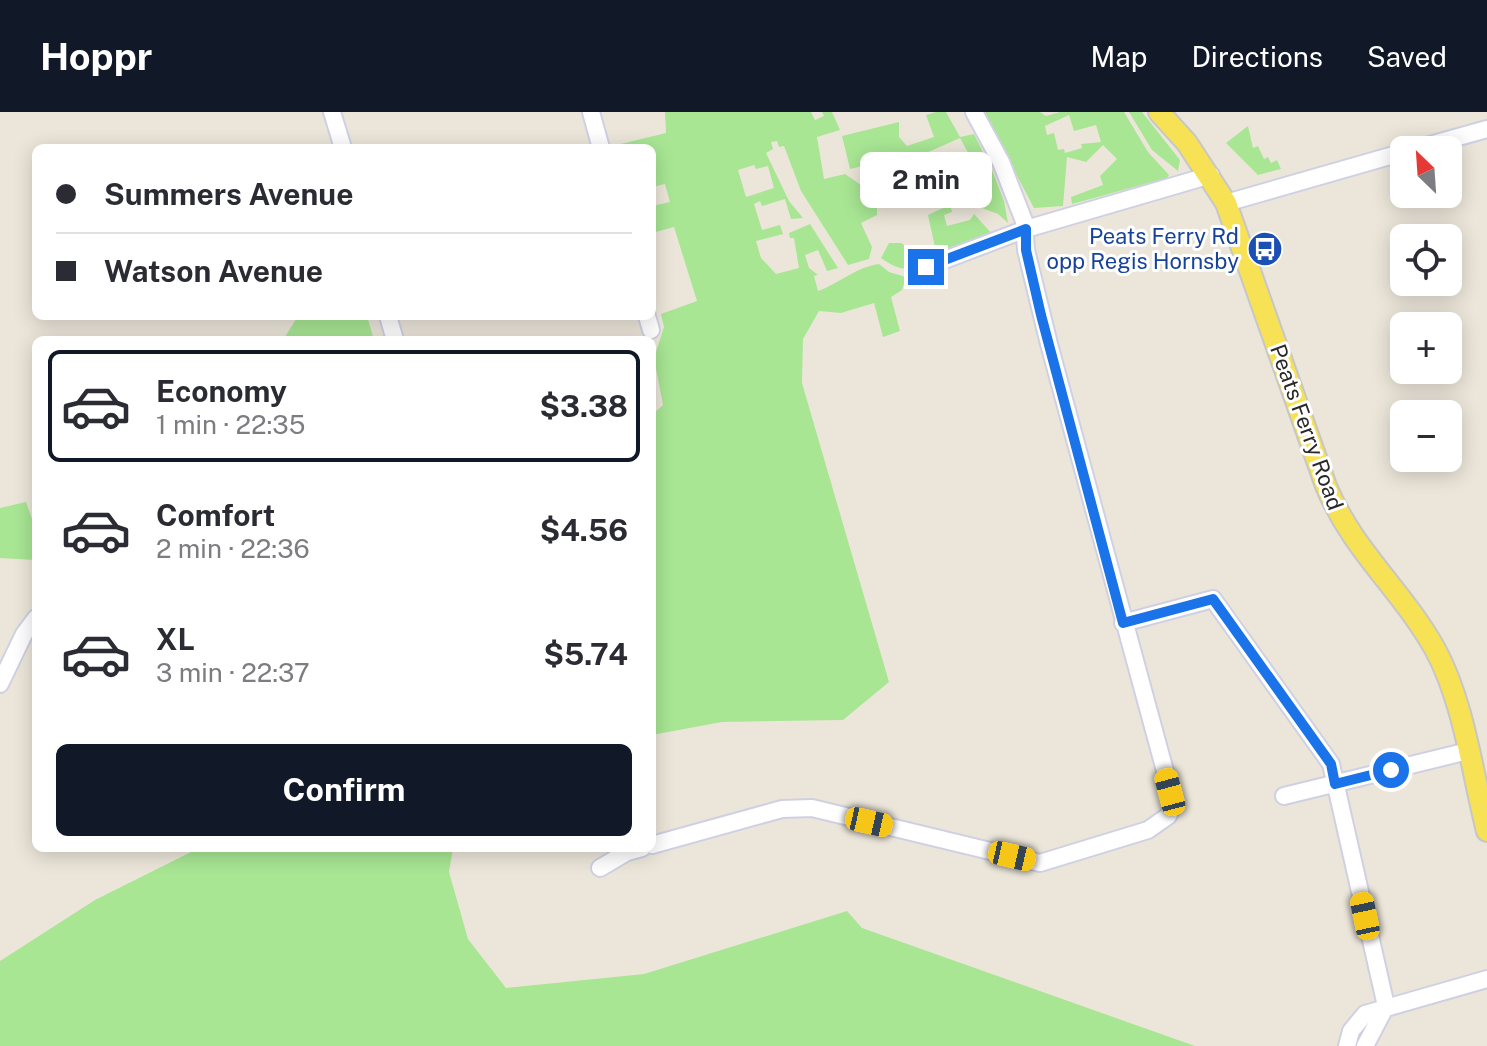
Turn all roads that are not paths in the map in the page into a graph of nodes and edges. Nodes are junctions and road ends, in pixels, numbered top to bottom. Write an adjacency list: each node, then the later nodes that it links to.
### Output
1 (332, 112): 7 (street)
2 (591, 112): 8 (street)
3 (974, 112): 12 (street)
4 (1159, 112): 10 (main road, Peats Ferry Road)
5 (1487, 129): 6 (street)
6 (1462, 136)
7 (342, 144)
8 (600, 144)
9 (1390, 156): 11 (street)
10 (1211, 175): 11 (main road, Peats Ferry Road); 12 (street)
11 (1226, 203): 17 (main road, Peats Ferry Road)
12 (1026, 229): 13 (street); 15 (street)
13 (926, 267)
14 (32, 623): 16 (street)
15 (1123, 623): 18 (street); 21 (street)
16 (0, 684)
17 (1468, 751): 18 (street); 20 (main road, Peats Ferry Road)
18 (1335, 784): 19 (street); 25 (street)
19 (1284, 796)
20 (1487, 831)
21 (656, 844)
22 (627, 852): 23 (street)
23 (600, 868)
24 (1487, 979): 25 (street)
25 (1386, 1006): 26 (street); 27 (street)
26 (1347, 1046)
27 (1365, 1046)

